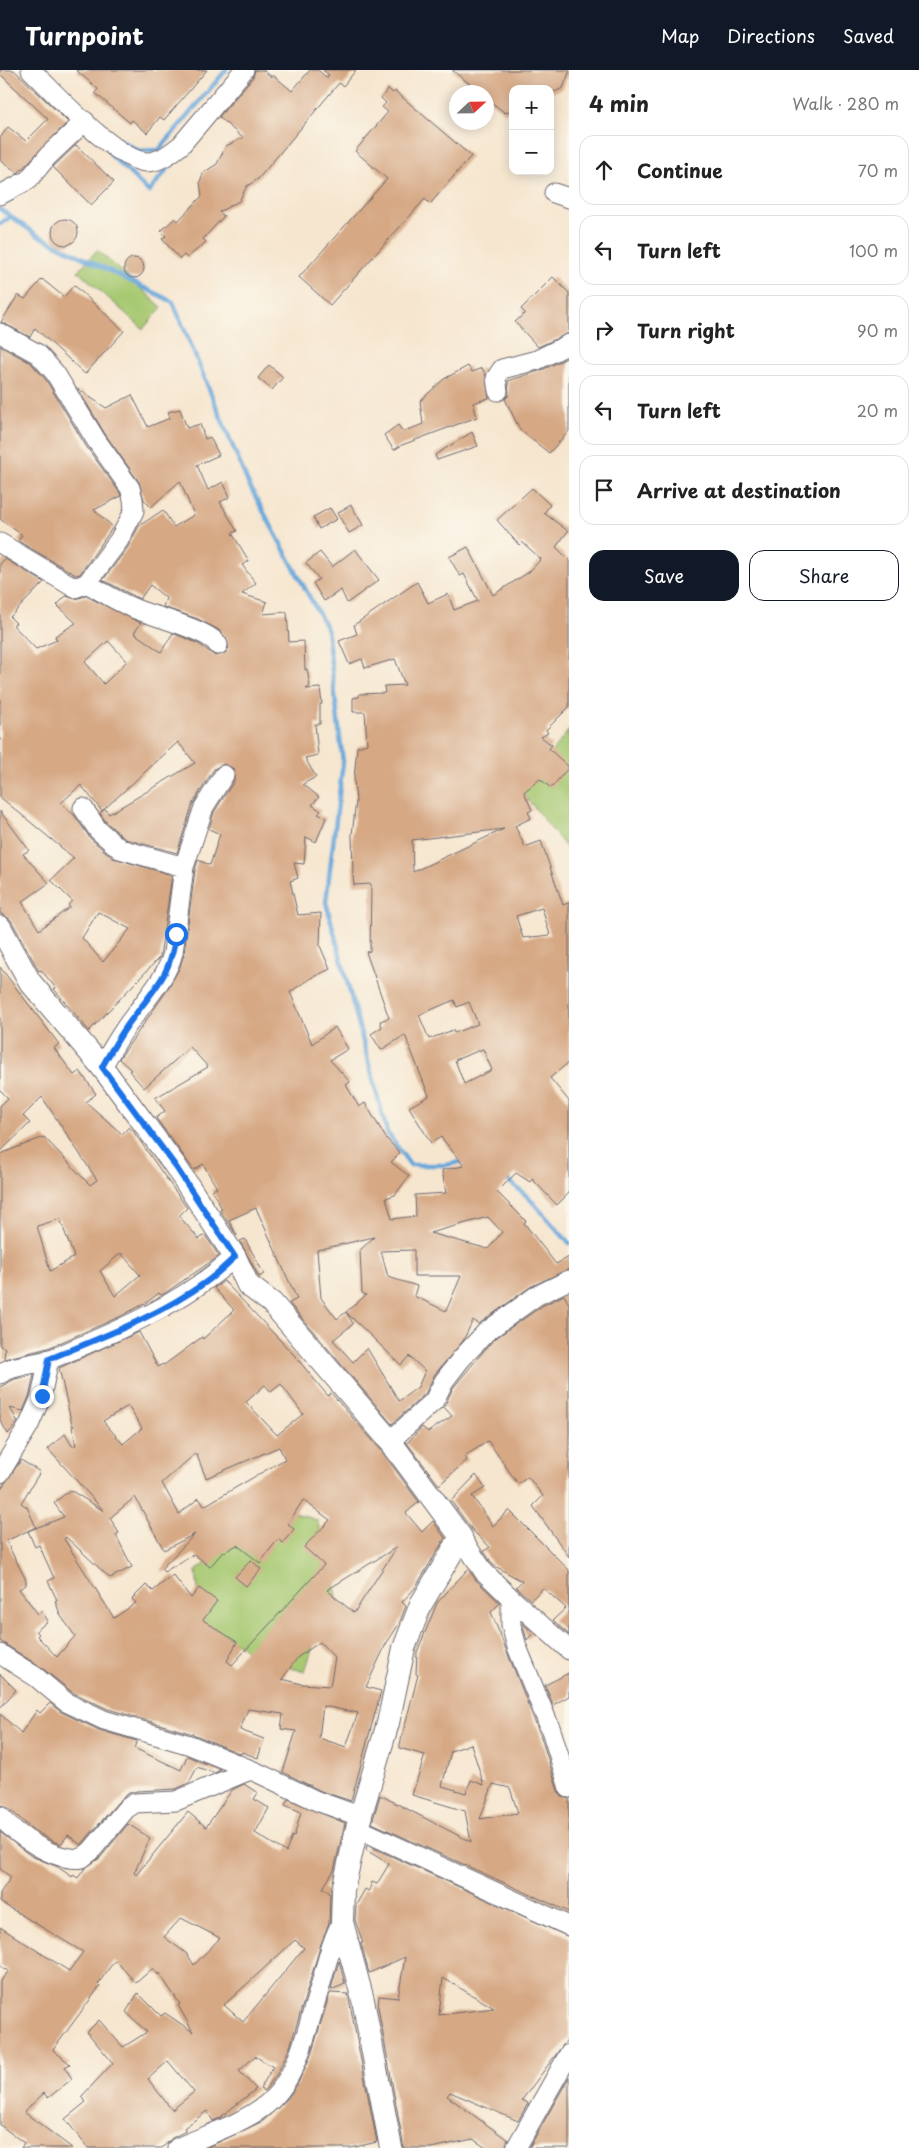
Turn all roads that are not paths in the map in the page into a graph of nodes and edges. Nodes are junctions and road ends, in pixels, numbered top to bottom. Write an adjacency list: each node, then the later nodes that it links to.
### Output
1 (31, 70): 3 (street)
2 (244, 70): 3 (street)
3 (85, 121): 4 (street)
4 (0, 195)
5 (0, 333): 9 (street)
6 (569, 344): 7 (street)
7 (498, 391)
8 (0, 543): 9 (street)
9 (87, 583): 10 (street)
10 (218, 645)
11 (224, 775): 13 (street)
12 (83, 808): 13 (street)
13 (184, 867): 15 (street)
14 (0, 927): 15 (street)
15 (102, 1067): 16 (street)
16 (235, 1257): 18 (street); 20 (street)
17 (569, 1280): 20 (street)
18 (49, 1359): 19 (street); 21 (street)
19 (3, 1368)
20 (390, 1441): 22 (street)
21 (0, 1473)
22 (461, 1537): 23 (street); 29 (street)
23 (511, 1598): 24 (street); 27 (street)
24 (569, 1650)
25 (0, 1654): 26 (street)
26 (250, 1770): 28 (street); 29 (street)
27 (569, 1788)
28 (0, 1816)
29 (360, 1823): 30 (street); 31 (street)
30 (342, 1922): 33 (street); 34 (street)
31 (569, 1926)
32 (569, 2054): 35 (street)
33 (177, 2148)
34 (391, 2148)
35 (516, 2148)

